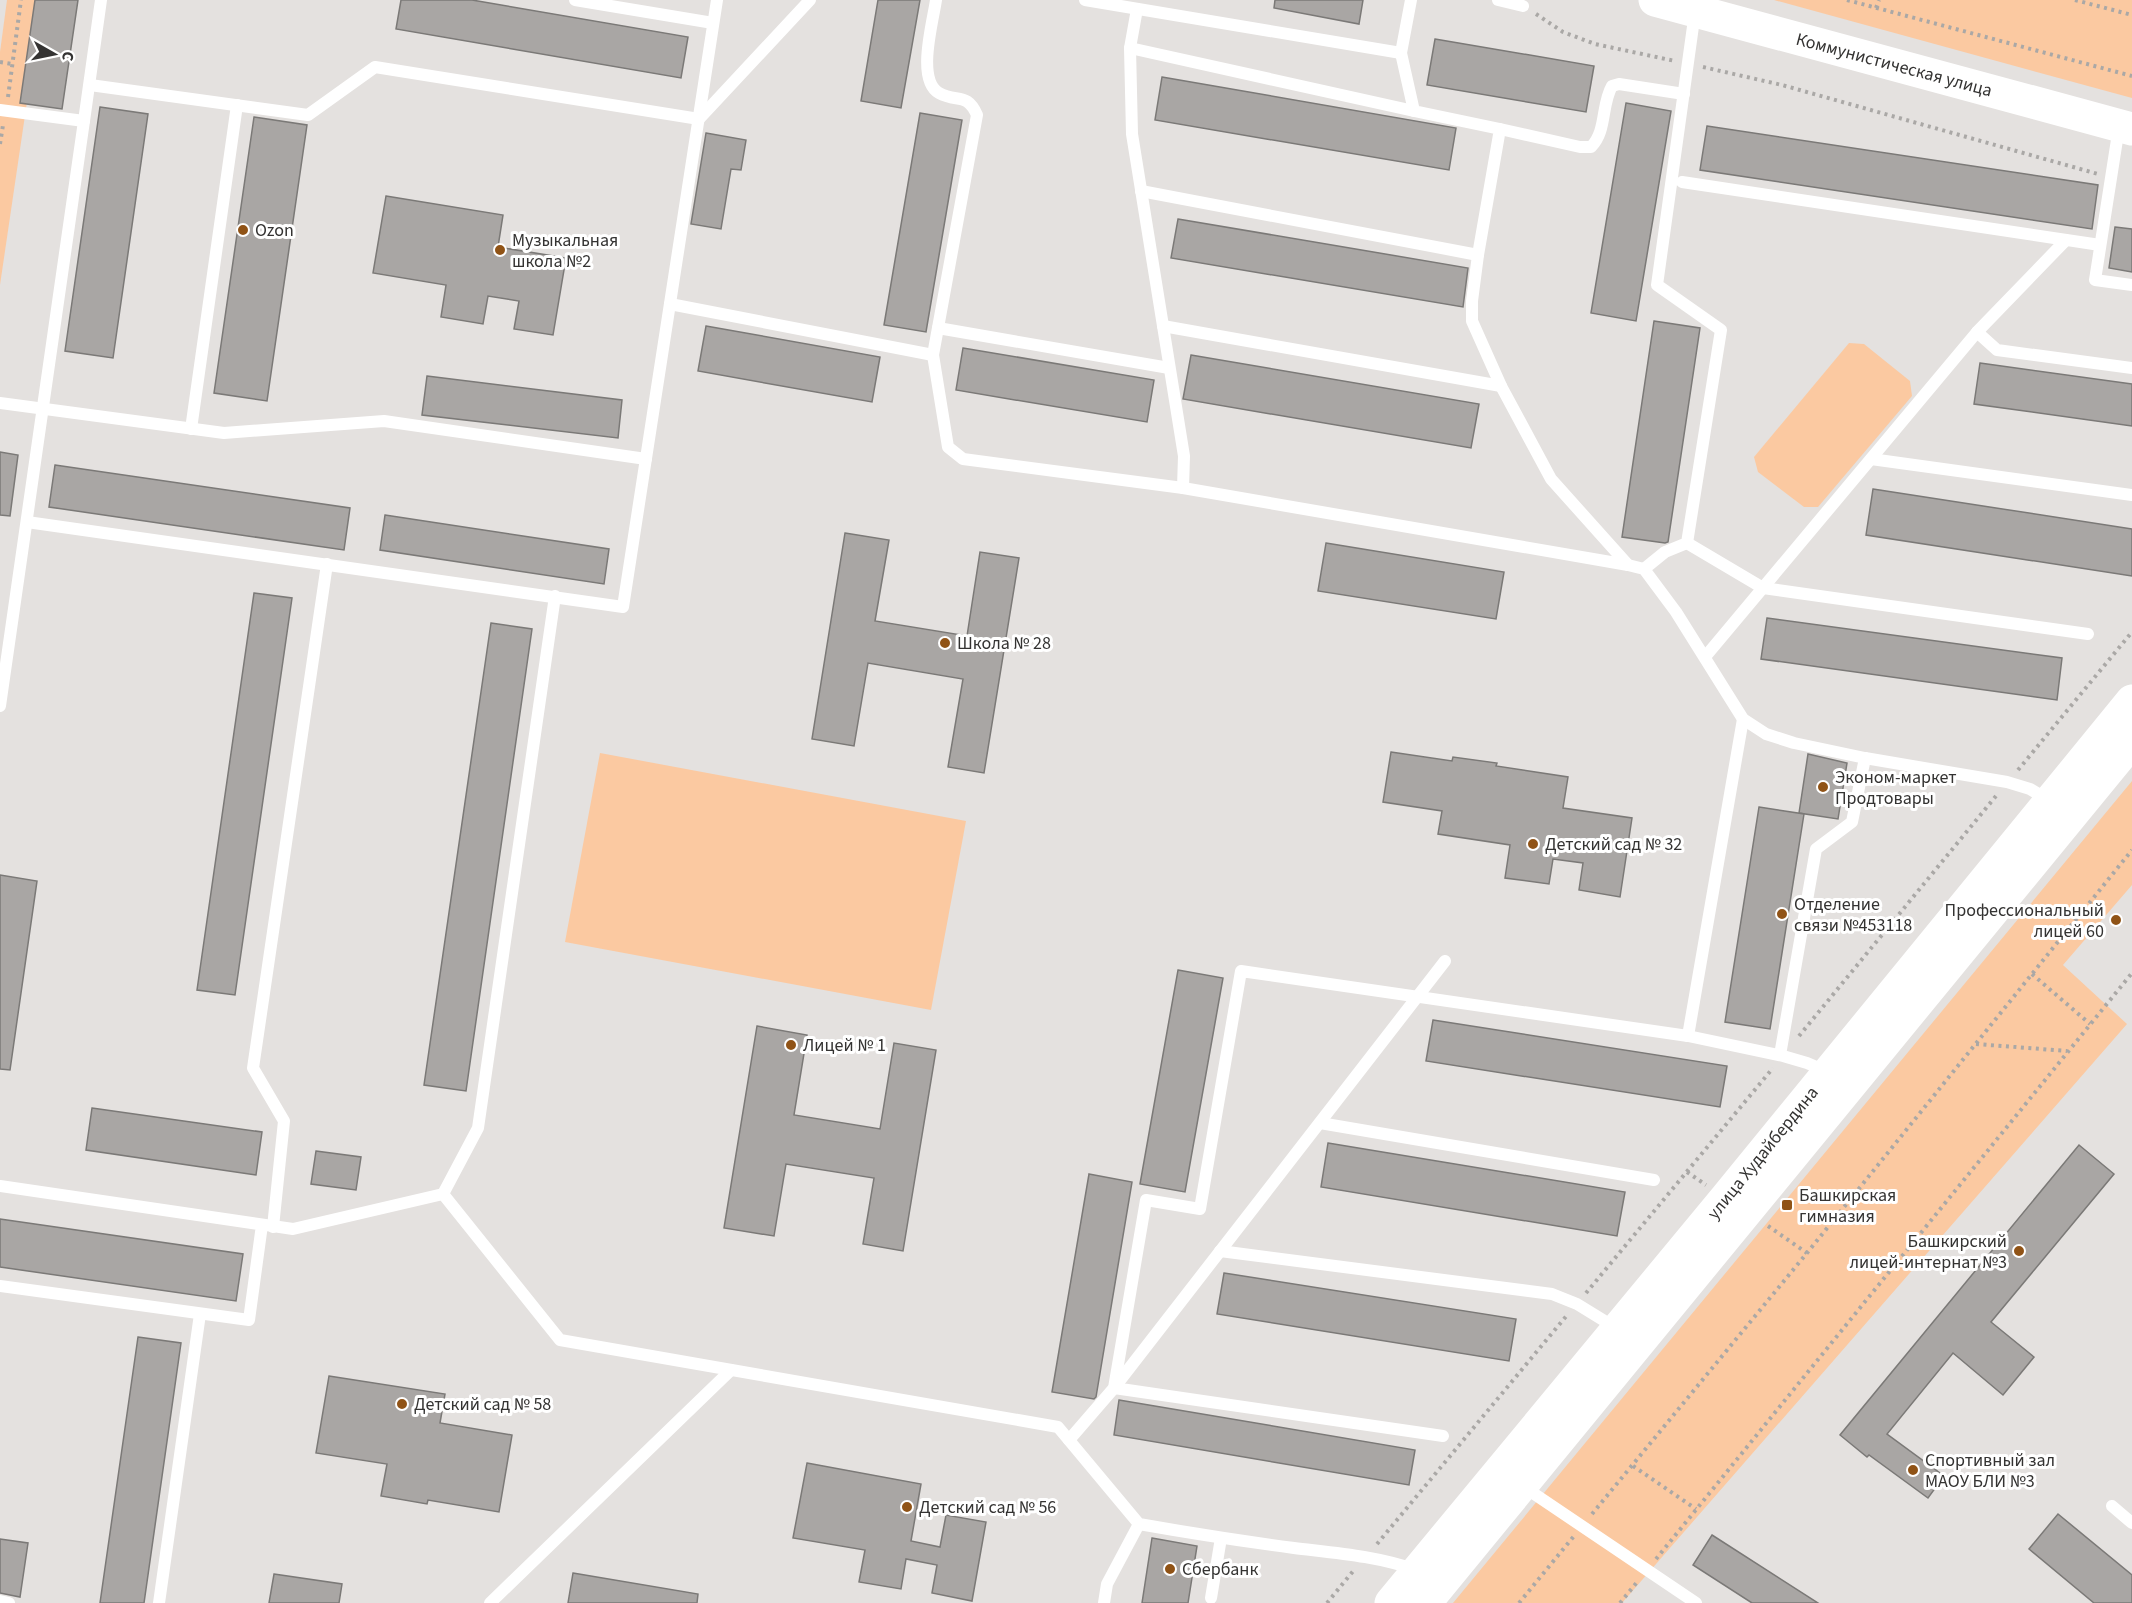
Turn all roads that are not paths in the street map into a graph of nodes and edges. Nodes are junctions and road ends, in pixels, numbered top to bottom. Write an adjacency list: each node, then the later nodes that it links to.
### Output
1 (101, 0): 16 (lane)
2 (575, 0): 13 (lane)
3 (717, 0): 13 (lane)
4 (810, 0): 21 (lane)
5 (936, 0): 33 (lane)
6 (1085, 0): 11 (lane)
7 (1411, 0): 15 (lane)
8 (1498, 0): 10 (lane)
9 (1655, 0): 12 (main road, Коммунистическая улица)
10 (1523, 6)
11 (1137, 9): 14 (lane); 15 (lane)
12 (1695, 11): 17 (lane); 23 (main road, Коммунистическая улица)
13 (713, 23): 21 (lane)
14 (1130, 48): 20 (lane); 26 (lane)
15 (1401, 53): 20 (lane)
16 (90, 85): 18 (lane); 22 (lane)
17 (1684, 94): 24 (lane); 47 (lane)
18 (237, 105): 21 (lane); 41 (lane)
19 (3, 110): 22 (lane)
20 (1414, 111): 24 (lane)
21 (699, 119): 31 (lane)
22 (84, 121): 40 (lane)
23 (2126, 127): 28 (lane)
24 (1500, 129): 29 (lane)
25 (1682, 182): 27 (lane)
26 (1141, 190): 29 (lane); 32 (lane)
27 (2066, 240): 28 (lane); 34 (lane)
28 (2100, 245): 30 (lane)
29 (1478, 255): 38 (lane)
30 (2132, 285)
31 (670, 304): 35 (lane); 42 (lane)
32 (1163, 326): 36 (lane); 38 (lane)
33 (938, 328): 35 (lane); 36 (lane)
34 (1977, 332): 37 (lane); 43 (lane)
35 (933, 356): 44 (lane)
36 (1169, 368): 44 (lane)
37 (2132, 368)
38 (1501, 386): 49 (lane)
39 (0, 403): 40 (lane)
40 (44, 409): 41 (lane); 46 (lane)
41 (191, 429): 42 (lane)
42 (646, 459): 52 (lane)
43 (1871, 459): 45 (lane); 51 (lane)
44 (1183, 488): 49 (lane)
45 (2132, 495)
46 (27, 522): 48 (lane); 56 (lane)
47 (1687, 543): 50 (lane); 51 (lane)
48 (327, 564): 52 (lane); 70 (lane)
49 (1628, 565): 50 (lane)
50 (1644, 569): 54 (lane)
51 (1763, 588): 53 (lane); 54 (lane)
52 (555, 596): 69 (lane)
53 (2088, 634)
54 (1705, 657): 57 (lane)
55 (2132, 700): 60 (main road, улица Худайбердина)
56 (0, 706)
57 (1743, 719): 59 (lane); 63 (lane)
58 (2132, 741): 60 (main road, улица Худайбердина)
59 (1865, 758): 60 (lane); 64 (lane)
60 (2059, 809): 65 (main road, улица Худайбердина)
61 (1445, 961): 62 (lane)
62 (1417, 997): 63 (lane); 66 (lane); 76 (lane)
63 (1688, 1036): 64 (lane)
64 (1781, 1056): 65 (lane)
65 (1839, 1080): 74 (main road, улица Худайбердина)
66 (1320, 1123): 67 (lane); 71 (lane)
67 (1654, 1180)
68 (0, 1186): 70 (lane)
69 (443, 1194): 70 (lane); 75 (lane)
70 (268, 1226): 73 (lane)
71 (1220, 1251): 74 (lane); 76 (lane)
72 (0, 1286): 73 (lane)
73 (200, 1314): 88 (lane)
74 (1628, 1337): 79 (main road, улица Худайбердина)
75 (731, 1370): 78 (lane); 89 (lane)
76 (1114, 1388): 77 (lane); 78 (lane)
77 (1443, 1436)
78 (1069, 1440): 82 (lane)
79 (1512, 1478): 84 (main road, улица Худайбердина); 92 (lane)
80 (2112, 1506): 81 (lane)
81 (2132, 1523)
82 (1139, 1524): 83 (lane); 90 (lane)
83 (1221, 1538): 84 (lane); 85 (lane)
84 (1428, 1583): 91 (main road, улица Худайбердина)
85 (1211, 1598)
86 (0, 1600): 87 (lane)
87 (9, 1603)
88 (159, 1603)
89 (490, 1603)
90 (1104, 1603)
91 (1391, 1603)
92 (1696, 1603)

